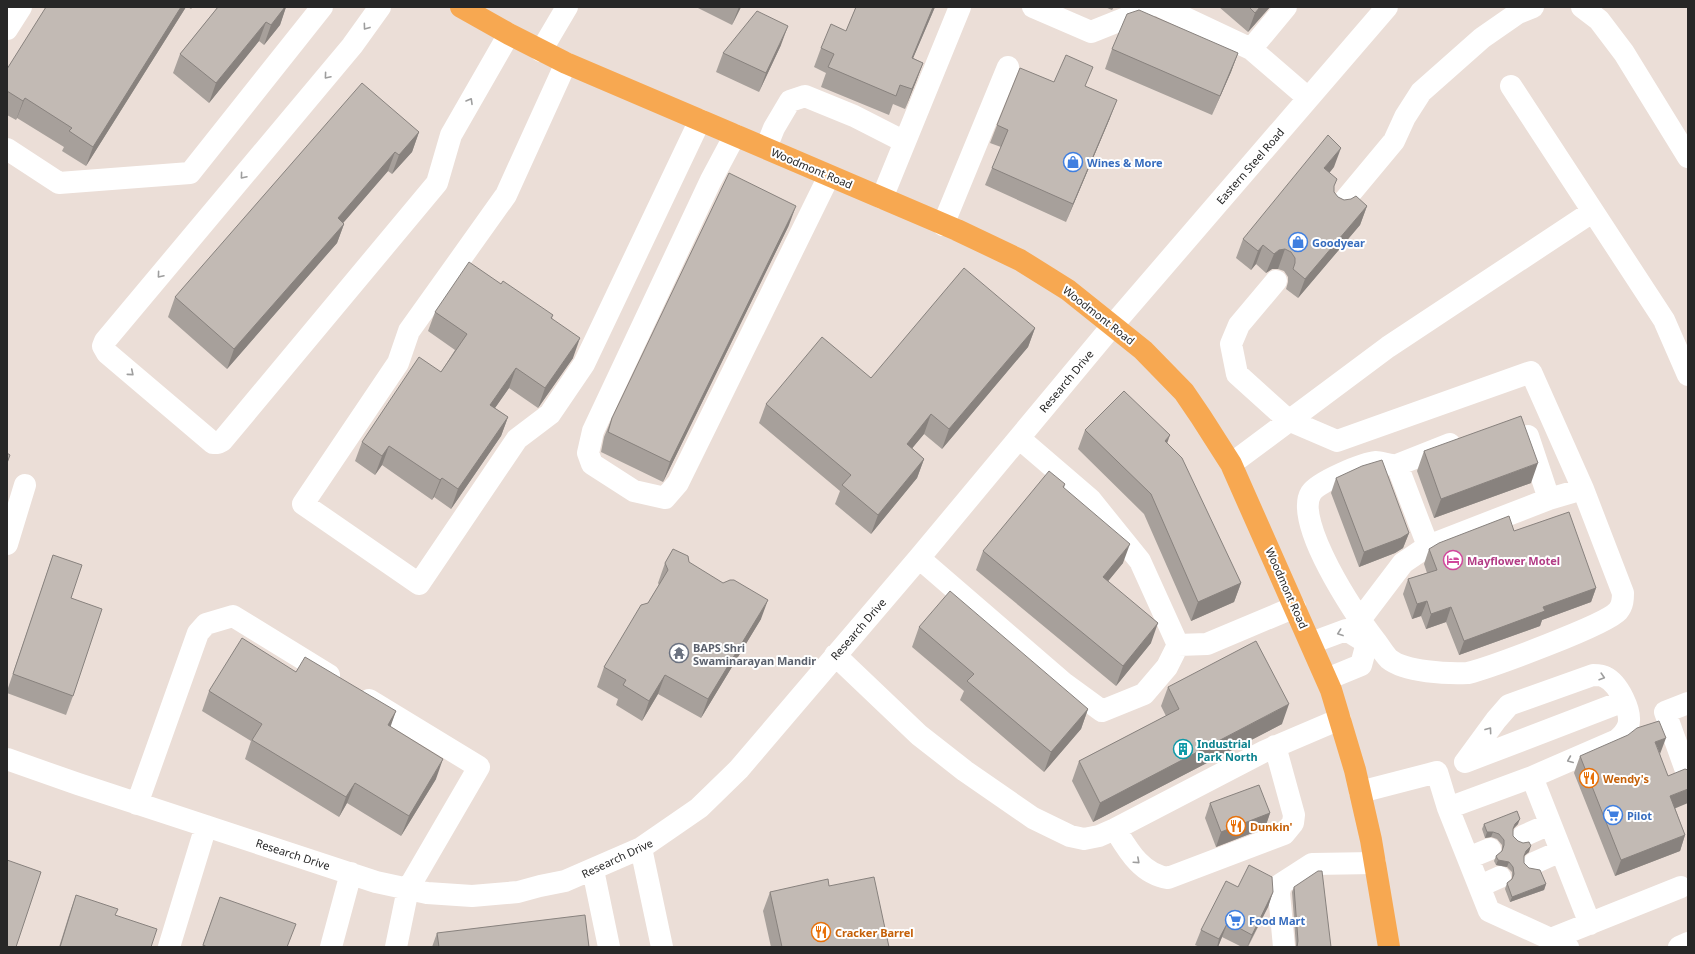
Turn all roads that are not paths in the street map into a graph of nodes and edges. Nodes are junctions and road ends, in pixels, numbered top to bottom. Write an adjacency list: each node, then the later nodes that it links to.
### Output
1 (21, 7): 14 (street)
2 (322, 7): 26 (street)
3 (380, 7): 15 (street, one-way to 15)
4 (461, 7): 15 (main road, Woodmont Road)
5 (567, 7): 17 (street)
6 (960, 7): 24 (street)
7 (1034, 7): 8 (street)
8 (1147, 7)
9 (1162, 7): 16 (street)
10 (1286, 7): 16 (street)
11 (1387, 7): 21 (street, Eastern Steel Road)
12 (1533, 7): 30 (street)
13 (1582, 7): 27 (street)
14 (7, 29)
15 (509, 34): 17 (main road, Woodmont Road)
16 (1251, 49): 21 (street)
17 (541, 51): 18 (main road, Woodmont Road)
18 (566, 63): 22 (main road, Woodmont Road); 22 (street)
19 (1008, 67): 32 (street)
20 (1511, 86): 31 (street)
21 (1308, 98): 34 (street, Eastern Steel Road)
22 (700, 120): 23 (main road, Woodmont Road)
23 (735, 135): 25 (main road, Woodmont Road); 28 (street)
24 (905, 142): 25 (street); 29 (street)
25 (766, 148): 28 (main road, Woodmont Road)
26 (7, 149)
27 (1688, 157)
28 (829, 176): 29 (main road, Woodmont Road)
29 (882, 198): 32 (main road, Woodmont Road)
30 (1339, 207)
31 (1592, 212): 35 (street); 36 (street)
32 (943, 225): 34 (main road, Woodmont Road)
33 (1276, 281): 36 (street)
34 (1113, 325): 39 (street, Research Drive); 40 (main road, Woodmont Road)
35 (1688, 375)
36 (1288, 420): 40 (street); 43 (street)
37 (1516, 421): 44 (street)
38 (1472, 436): 41 (street)
39 (1019, 438): 47 (street, Research Drive); 52 (street)
40 (1231, 464): 48 (main road, Woodmont Road)
41 (1397, 465): 46 (street); 49 (street)
42 (26, 485): 45 (street)
43 (1583, 489): 44 (street); 50 (street)
44 (1549, 499): 46 (street)
45 (7, 544)
46 (1428, 546): 49 (street)
47 (919, 558): 52 (street); 53 (street, Research Drive)
48 (1295, 607): 51 (main road, Woodmont Road); 52 (street)
49 (1359, 621): 50 (street)
50 (1370, 641): 51 (street, one-way to 51); 54 (street)
51 (1311, 643): 54 (main road, Woodmont Road)
52 (1178, 645)
53 (835, 656): 69 (street); 71 (street, Research Drive)
54 (1327, 680): 57 (main road, Woodmont Road)
55 (1624, 701): 60 (street); 60 (street, one-way to 55); 63 (street, one-way to 63)
56 (1688, 703): 62 (street)
57 (1340, 719): 58 (street); 64 (main road, Woodmont Road)
58 (1275, 746): 69 (street); 69 (street, one-way to 58)
59 (7, 759): 65 (street, Research Drive)
60 (1466, 761): 61 (street)
61 (1437, 772): 64 (street); 66 (street)
62 (1688, 776)
63 (1532, 777): 66 (street); 67 (street)
64 (1360, 792): 75 (main road, Woodmont Road)
65 (137, 804): 68 (street, Research Drive); 82 (street)
66 (1448, 808): 74 (street)
67 (1550, 824): 70 (street); 73 (street)
68 (206, 826): 78 (street, Research Drive); 86 (street)
69 (1115, 829)
70 (1523, 836)
71 (641, 848): 77 (street, Research Drive); 90 (street)
72 (1490, 850): 74 (street)
73 (1561, 851): 76 (street); 83 (street)
74 (1468, 858): 80 (street)
75 (1375, 863): 91 (street); 92 (main road, Woodmont Road)
76 (1534, 863)
77 (593, 870): 82 (street, Research Drive); 89 (street)
78 (351, 873): 82 (street, Research Drive); 87 (street)
79 (1500, 877): 80 (street)
80 (1480, 886): 84 (street)
81 (1681, 887): 83 (street)
82 (408, 889): 88 (street)
83 (1590, 924): 84 (street)
84 (1559, 943)
85 (1688, 943): 93 (street)
86 (169, 947)
87 (331, 947)
88 (396, 947)
89 (609, 947)
90 (662, 947)
91 (1284, 947)
92 (1389, 947)
93 (1679, 947)

